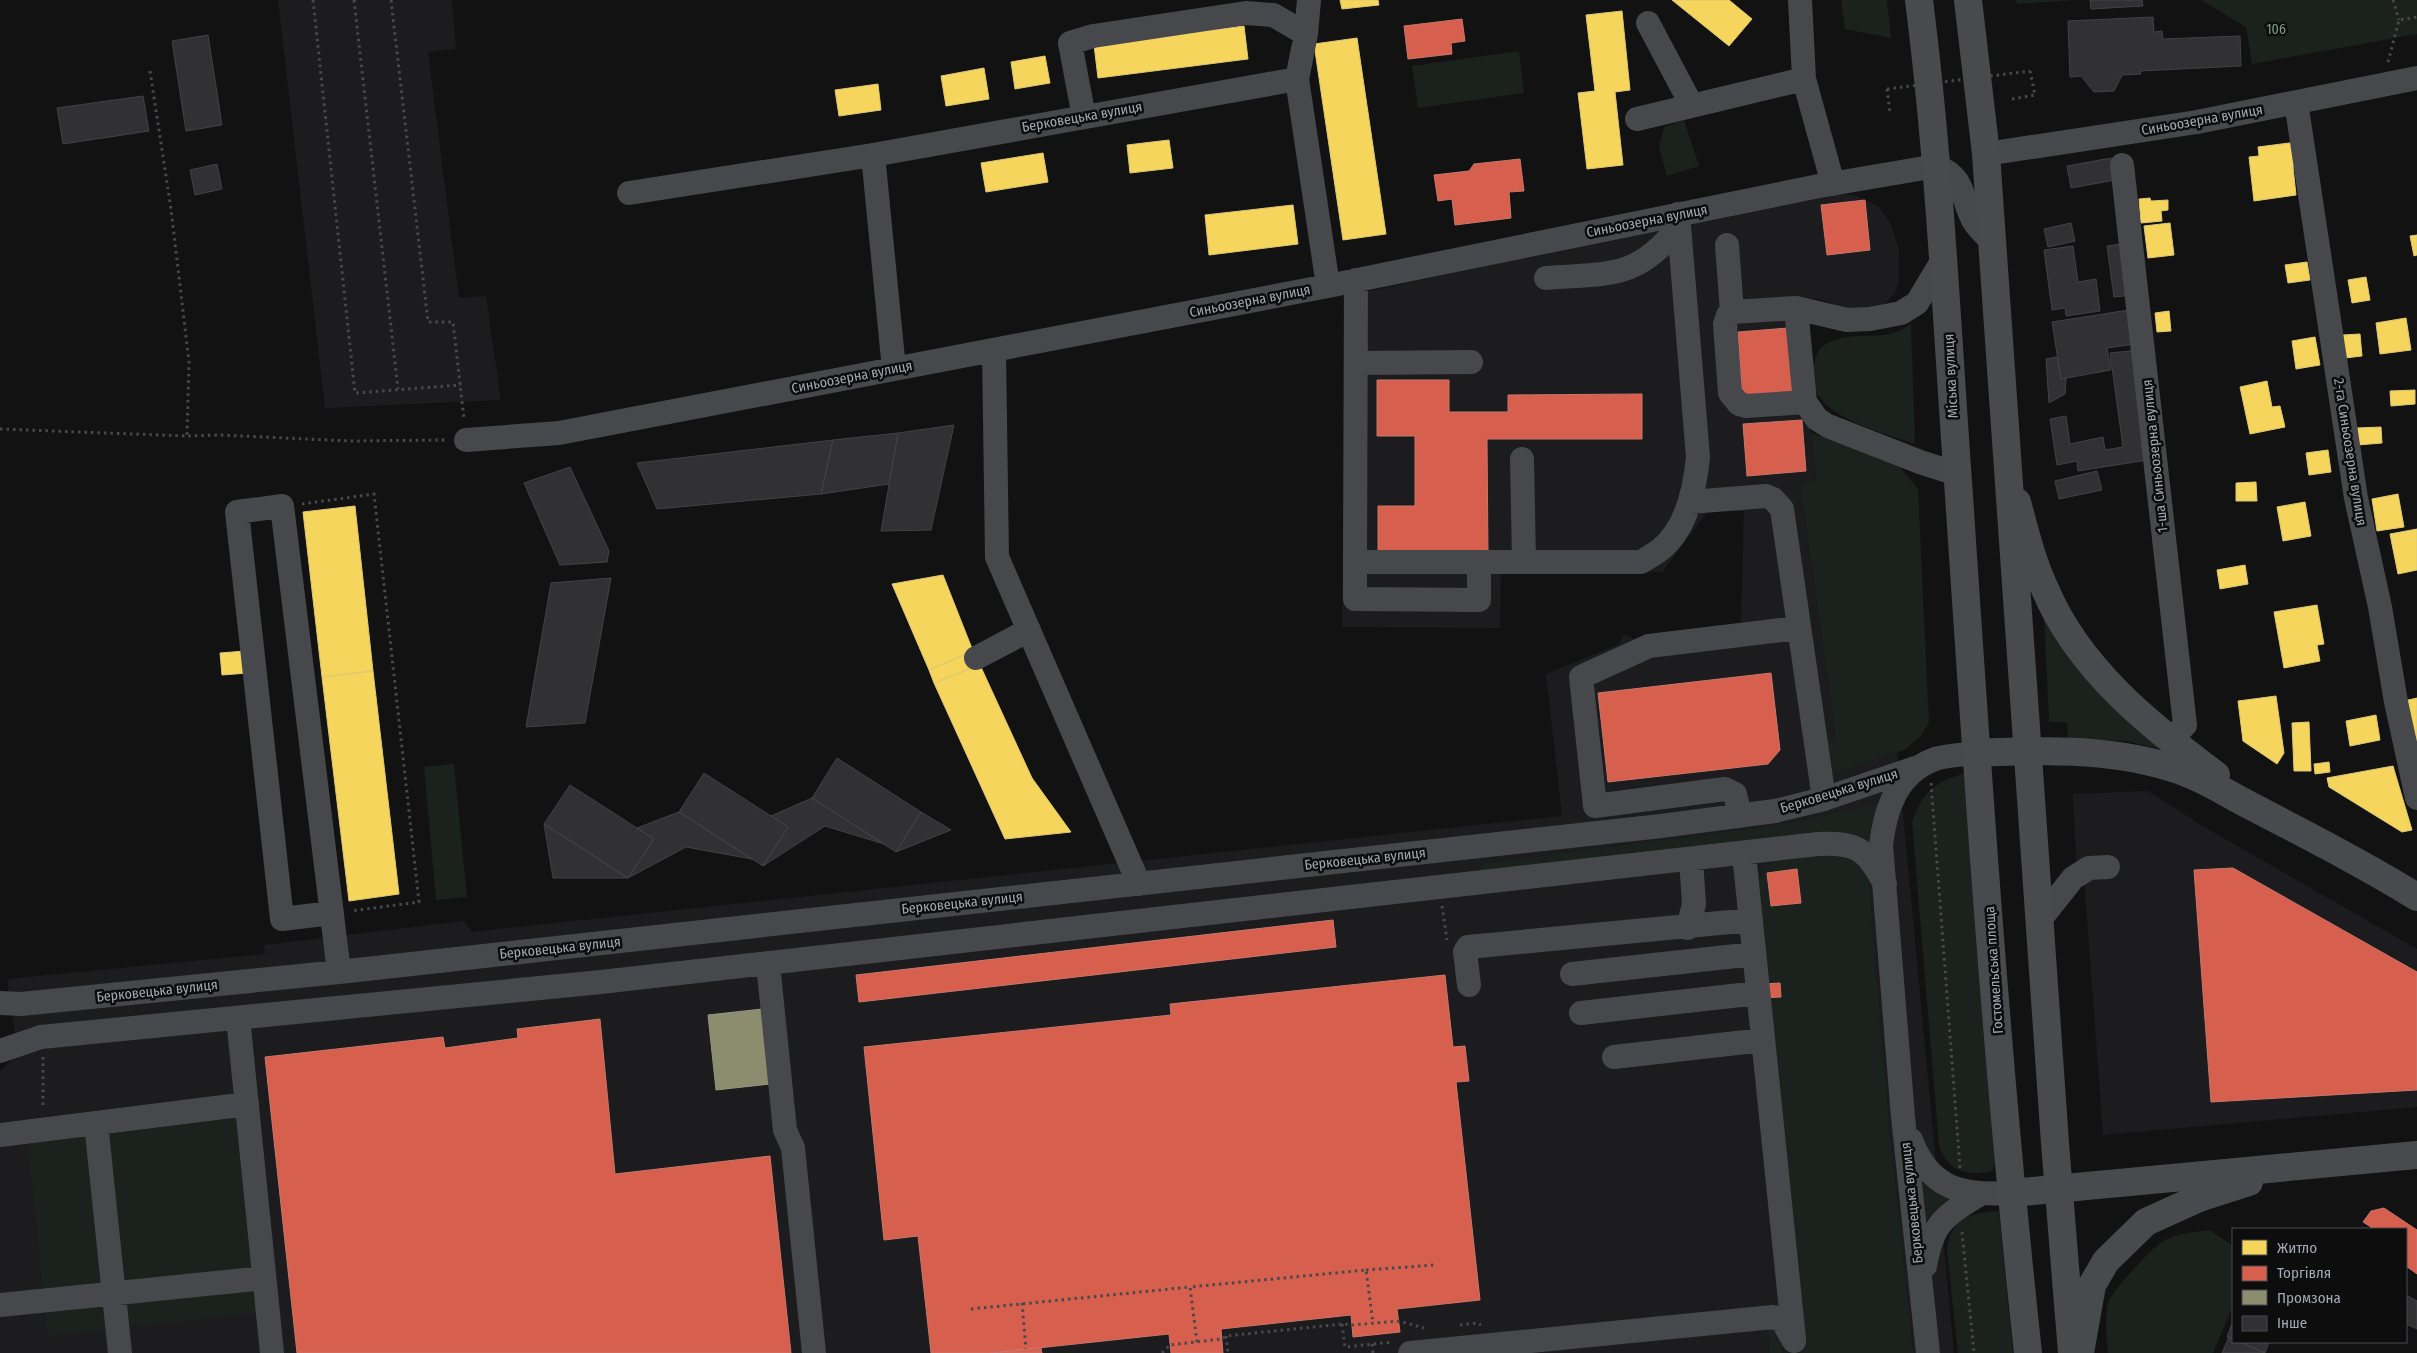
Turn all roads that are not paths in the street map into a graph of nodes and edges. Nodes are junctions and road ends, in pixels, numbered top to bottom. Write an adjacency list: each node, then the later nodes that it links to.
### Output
1 (1308, 0): 6 (street)
2 (1800, 0): 9 (street)
3 (1919, 0): 17 (main road, Міська вулиця)
4 (1968, 0): 14 (main road)
5 (1648, 23): 11 (street)
6 (1306, 34): 8 (street); 12 (street)
7 (2417, 78): 10 (street, Синьоозерна вулиця)
8 (1297, 79): 12 (street, Берковецька вулиця); 26 (street)
9 (1804, 79): 11 (street); 18 (street)
10 (2296, 102): 14 (street, Синьоозерна вулиця); 49 (street, 2-га Синьоозерна вулиця)
11 (1692, 106): 13 (street)
12 (1084, 117): 15 (street, Берковецька вулиця)
13 (1637, 119)
14 (1986, 154): 21 (main road)
15 (873, 155): 19 (street, Берковецька вулиця); 32 (street)
16 (2122, 165): 45 (street, 1-ша Синьоозерна вулиця)
17 (1936, 166): 18 (street, Синьоозерна вулиця); 21 (street); 23 (main road, Міська вулиця)
18 (1833, 184): 20 (street, Синьоозерна вулиця)
19 (629, 193)
20 (1679, 220): 24 (street); 25 (street, Синьоозерна вулиця); 38 (street)
21 (1992, 242): 36 (main road)
22 (1727, 245): 28 (street)
23 (1944, 258): 27 (street); 37 (main road, Міська вулиця)
24 (1546, 278)
25 (1356, 280): 26 (street, Синьоозерна вулиця); 31 (street)
26 (1328, 286): 29 (street, Синьоозерна вулиця)
27 (1796, 308): 28 (street); 33 (street)
28 (1732, 312): 33 (street)
29 (994, 350): 32 (street, Синьоозерна вулиця); 43 (street)
30 (1471, 362): 31 (street)
31 (1356, 363): 39 (street)
32 (894, 369): 34 (street, Синьоозерна вулиця)
33 (1805, 402): 37 (street)
34 (466, 440)
35 (1522, 459): 41 (street)
36 (2008, 468): 45 (main road); 46 (main road)
37 (1957, 474): 47 (main road, Міська вулиця)
38 (1690, 502): 41 (street); 42 (street)
39 (1355, 562): 40 (street); 40 (street)
40 (1479, 562): 41 (street)
41 (1524, 562)
42 (1798, 628): 50 (street); 53 (street)
43 (1029, 630): 44 (street); 60 (street)
44 (976, 658)
45 (2170, 740): 52 (main road)
46 (2029, 750): 47 (main road); 52 (main road); 65 (main road)
47 (1976, 753): 48 (street, Берковецька вулиця); 86 (main road, Гостомельська площа)
48 (1927, 763): 50 (street, Берковецька вулиця); 61 (street, Берковецька вулиця)
49 (2417, 798)
50 (1824, 799): 54 (street, Берковецька вулиця)
51 (1649, 800): 53 (street); 54 (street); 55 (street)
52 (2241, 801): 62 (main road)
53 (1625, 802): 56 (street)
54 (1740, 816): 55 (street, Берковецька вулиця)
55 (1652, 827): 56 (street, Берковецька вулиця)
56 (1629, 830): 60 (street, Берковецька вулиця)
57 (1744, 854): 58 (street, Берковецька вулиця); 61 (street, Берковецька вулиця); 64 (street)
58 (1691, 860): 66 (street); 68 (street, Берковецька вулиця)
59 (2108, 867): 65 (street)
60 (1139, 884): 69 (street, Берковецька вулиця)
61 (1885, 884): 80 (street, Берковецька вулиця)
62 (2417, 897)
63 (332, 913): 63 (street); 69 (street)
64 (1751, 920): 66 (street); 67 (street)
65 (2039, 921): 85 (main road)
66 (1688, 928): 71 (street)
67 (1754, 954): 70 (street); 72 (street)
68 (768, 964): 75 (street, Берковецька вулиця); 96 (street)
69 (339, 972): 73 (street, Берковецька вулиця)
70 (1572, 974)
71 (1469, 985)
72 (1758, 993): 74 (street); 76 (street)
73 (0, 1003)
74 (1581, 1013)
75 (238, 1018): 77 (street, Берковецька вулиця); 79 (street)
76 (1763, 1040): 78 (street); 93 (street)
77 (0, 1051)
78 (1614, 1057)
79 (247, 1104): 81 (street); 88 (street)
80 (1903, 1117): 87 (street, Берковецька вулиця); 89 (street, Берковецька вулиця)
81 (96, 1123): 82 (street); 90 (street)
82 (0, 1135)
83 (2410, 1153): 84 (main road)
84 (2301, 1165): 85 (main road); 100 (main road)
85 (2059, 1189): 86 (main road); 99 (main road)
86 (2012, 1193): 87 (street); 98 (main road, Гостомельська площа)
87 (1967, 1197): 89 (street, Берковецька вулиця)
88 (264, 1278): 90 (street); 95 (street)
89 (1921, 1288): 97 (street, Берковецька вулиця)
90 (114, 1294): 91 (street); 94 (street)
91 (0, 1305)
92 (1409, 1343): 93 (street)
93 (1794, 1346)
94 (120, 1353)
95 (272, 1353)
96 (814, 1353)
97 (1928, 1353)
98 (2028, 1353)
99 (2072, 1353)
100 (2080, 1353)

